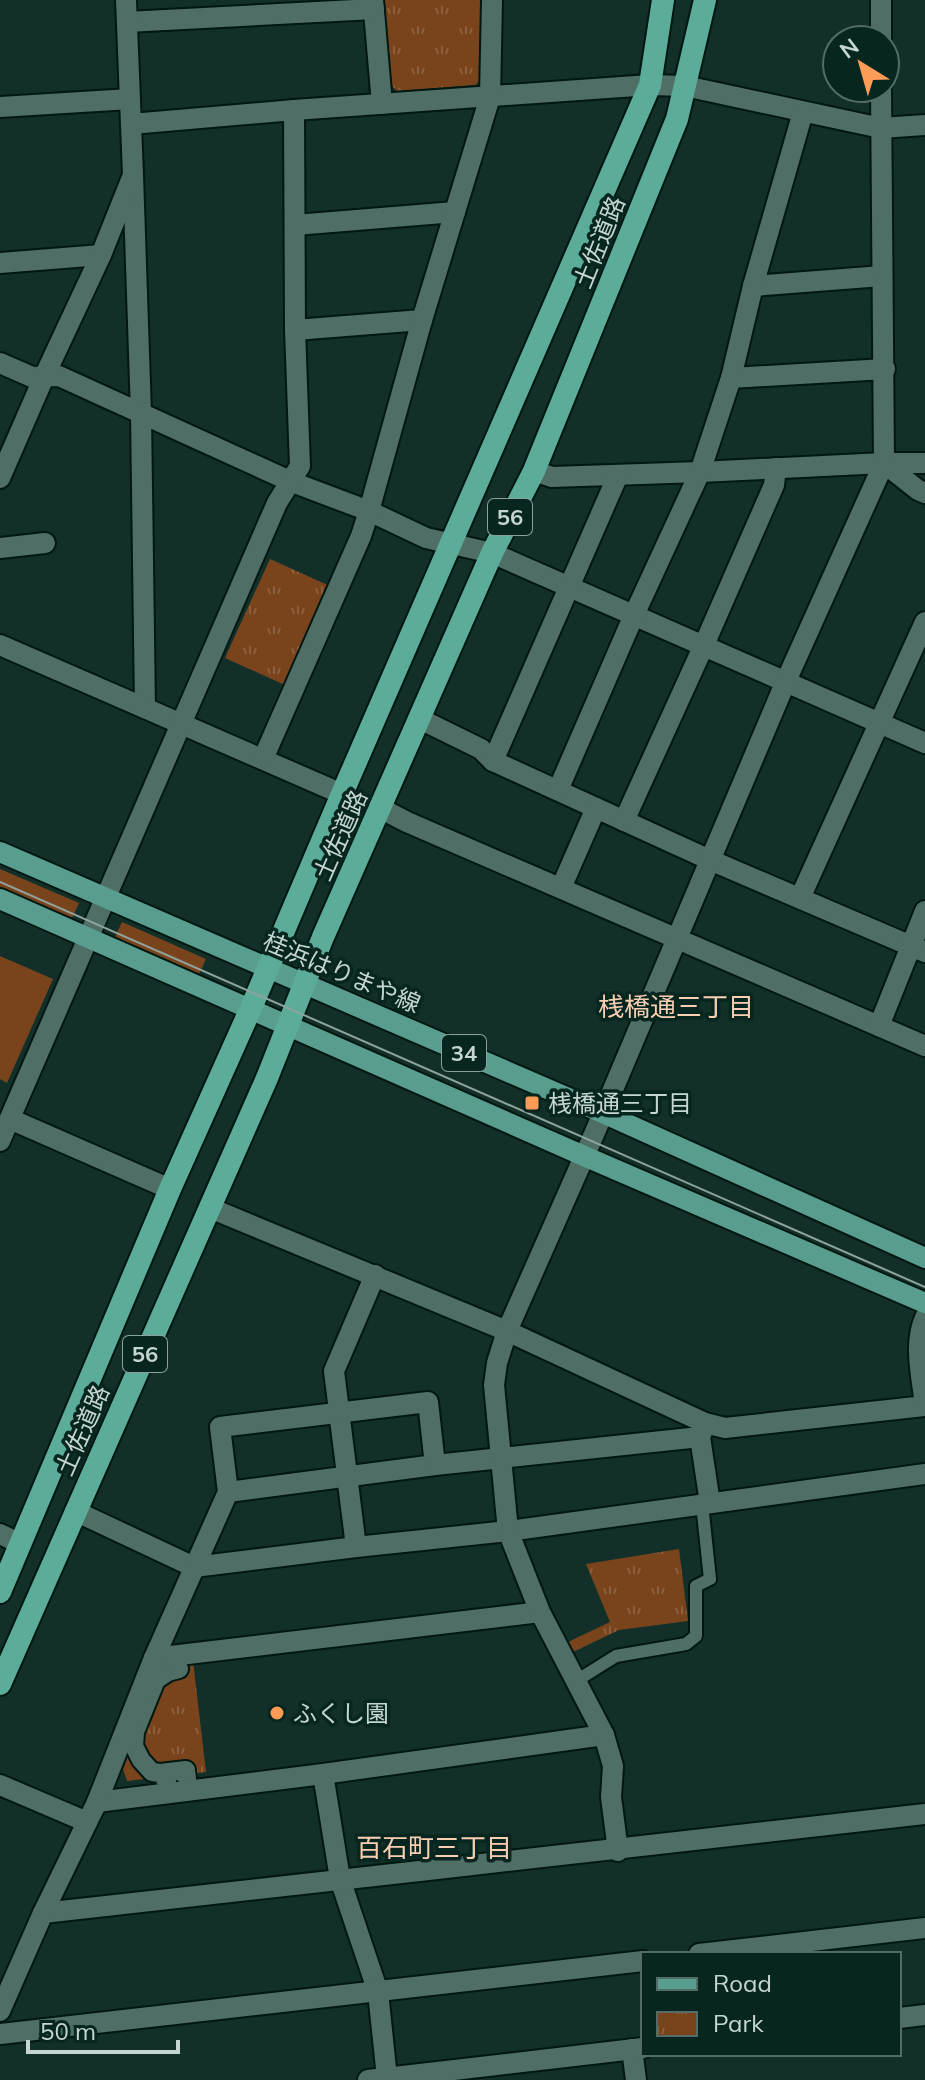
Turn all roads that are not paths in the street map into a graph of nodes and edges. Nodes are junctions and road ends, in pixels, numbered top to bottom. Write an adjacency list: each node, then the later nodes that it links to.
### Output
1 (126, 0): 7 (street)
2 (492, 0): 11 (street)
3 (663, 0): 9 (highway, 土佐道路 / 56)
4 (705, 0): 10 (highway, 土佐道路 / 56)
5 (881, 0): 8 (street)
6 (373, 4): 7 (street); 13 (street)
7 (127, 22): 12 (street)
8 (881, 24)
9 (650, 85): 10 (street); 11 (street); 45 (highway, 土佐道路 / 56)
10 (685, 86): 17 (street); 38 (highway, 土佐道路 / 56)
11 (490, 97): 13 (street); 22 (street)
12 (130, 99): 15 (street); 18 (street)
13 (382, 104): 16 (street)
14 (881, 104): 20 (street)
15 (0, 107)
16 (294, 110): 18 (street); 23 (street)
17 (803, 112): 20 (street); 27 (street)
18 (131, 124): 21 (street)
19 (925, 125): 20 (street)
20 (881, 128): 26 (street)
21 (133, 175): 24 (street); 34 (street)
22 (455, 212): 23 (street); 28 (street)
23 (295, 225): 29 (street)
24 (101, 255): 25 (street); 32 (street)
25 (0, 263)
26 (882, 276): 27 (street); 31 (street)
27 (753, 286): 33 (street)
28 (422, 320): 29 (street); 44 (street)
29 (295, 330): 42 (street)
30 (0, 363): 32 (street)
31 (885, 369): 33 (street); 35 (street)
32 (44, 377): 34 (street); 41 (street)
33 (731, 378): 39 (street)
34 (141, 413): 42 (street); 55 (street)
35 (884, 463): 36 (street); 37 (street); 43 (street); 54 (street)
36 (925, 463)
37 (776, 468): 39 (street); 53 (street)
38 (534, 471): 40 (street); 48 (highway, 土佐道路 / 56)
39 (700, 472): 40 (street); 50 (street)
40 (618, 475): 49 (street)
41 (0, 478)
42 (292, 482): 44 (street); 58 (street)
43 (925, 493)
44 (369, 511): 45 (street); 60 (street)
45 (451, 542): 48 (street); 63 (highway, 土佐道路 / 56)
46 (45, 543): 47 (street)
47 (0, 548)
48 (492, 553): 49 (street); 56 (highway, 土佐道路 / 56)
49 (570, 587): 50 (street); 61 (street)
50 (634, 615): 53 (street); 62 (street)
51 (925, 622): 57 (street)
52 (0, 645): 55 (street)
53 (704, 645): 54 (street); 66 (street)
54 (786, 681): 57 (street); 68 (street)
55 (145, 708): 58 (street)
56 (420, 719): 61 (street); 64 (highway, 土佐道路 / 56)
57 (880, 723): 59 (street); 71 (street)
58 (182, 724): 60 (street); 70 (street)
59 (925, 743)
60 (263, 759): 63 (street)
61 (493, 761): 62 (street)
62 (558, 790): 65 (street)
63 (342, 794): 77 (highway, 土佐道路 / 56)
64 (380, 808): 69 (street); 78 (highway, 土佐道路 / 56)
65 (596, 808): 66 (street); 69 (street)
66 (624, 821): 68 (street)
67 (0, 852): 70 (main road, 桂浜はりまや線 / 34)
68 (710, 860): 71 (street); 75 (street)
69 (561, 888): 75 (street)
70 (107, 898): 74 (street); 77 (main road, 桂浜はりまや線 / 34)
71 (800, 898): 76 (street)
72 (0, 899): 74 (main road, 34)
73 (925, 911): 76 (street)
74 (89, 938): 79 (main road, 34); 84 (street)
75 (678, 939): 81 (street); 83 (street)
76 (918, 949): 81 (street)
77 (268, 968): 78 (main road, 桂浜はりまや線 / 34); 79 (highway, 土佐道路 / 56)
78 (304, 983): 80 (highway, 土佐道路 / 56); 83 (main road, 桂浜はりまや線 / 34)
79 (251, 1008): 80 (main road, 34); 87 (highway, 土佐道路 / 56)
80 (288, 1024): 86 (main road, 34); 88 (highway, 土佐道路 / 56)
81 (879, 1026): 82 (street)
82 (925, 1046)
83 (603, 1113): 86 (street); 89 (main road, 桂浜はりまや線 / 34)
84 (10, 1119): 85 (street); 87 (street)
85 (0, 1141)
86 (584, 1156): 91 (main road, 34); 93 (street)
87 (170, 1189): 106 (highway, 土佐道路 / 56)
88 (210, 1208): 90 (street); 103 (highway, 土佐道路 / 56)
89 (925, 1258)
90 (375, 1275): 93 (street); 95 (street)
91 (925, 1303)
92 (925, 1318): 94 (street)
93 (507, 1331): 96 (street); 97 (street)
94 (925, 1406): 96 (street)
95 (340, 1412): 98 (street); 100 (street); 101 (street)
96 (703, 1430): 97 (street); 102 (street)
97 (502, 1458): 98 (street); 104 (street)
98 (435, 1465): 100 (street)
99 (925, 1474): 102 (street)
100 (347, 1476): 101 (street); 107 (street)
101 (228, 1492): 108 (street)
102 (706, 1503): 104 (street); 113 (lane)
103 (75, 1511): 108 (street); 114 (highway, 土佐道路 / 56)
104 (508, 1531): 107 (street); 110 (street)
105 (0, 1534): 106 (street)
106 (21, 1544): 109 (highway, 土佐道路 / 56)
107 (356, 1547): 108 (street)
108 (194, 1567): 111 (street)
109 (1, 1589)
110 (540, 1612): 111 (street); 113 (street)
111 (154, 1658): 119 (street)
112 (179, 1669): 117 (street)
113 (576, 1681): 115 (street)
114 (0, 1684)
115 (604, 1735): 116 (street); 122 (street)
116 (323, 1774): 119 (street); 123 (street)
117 (187, 1779)
118 (0, 1785): 121 (street)
119 (97, 1802): 121 (street)
120 (925, 1814): 122 (street)
121 (87, 1822): 124 (street)
122 (618, 1851): 123 (street)
123 (340, 1879): 124 (street); 128 (street)
124 (43, 1913): 129 (street)
125 (925, 1928): 126 (street)
126 (716, 1952)
127 (641, 1961): 128 (street)
128 (378, 1992): 132 (street); 135 (street)
129 (0, 2011)
130 (925, 2015): 131 (street)
131 (901, 2018)
132 (0, 2034)
133 (638, 2048): 134 (street); 136 (street)
134 (408, 2077): 135 (street)
135 (377, 2079)
136 (636, 2080)

